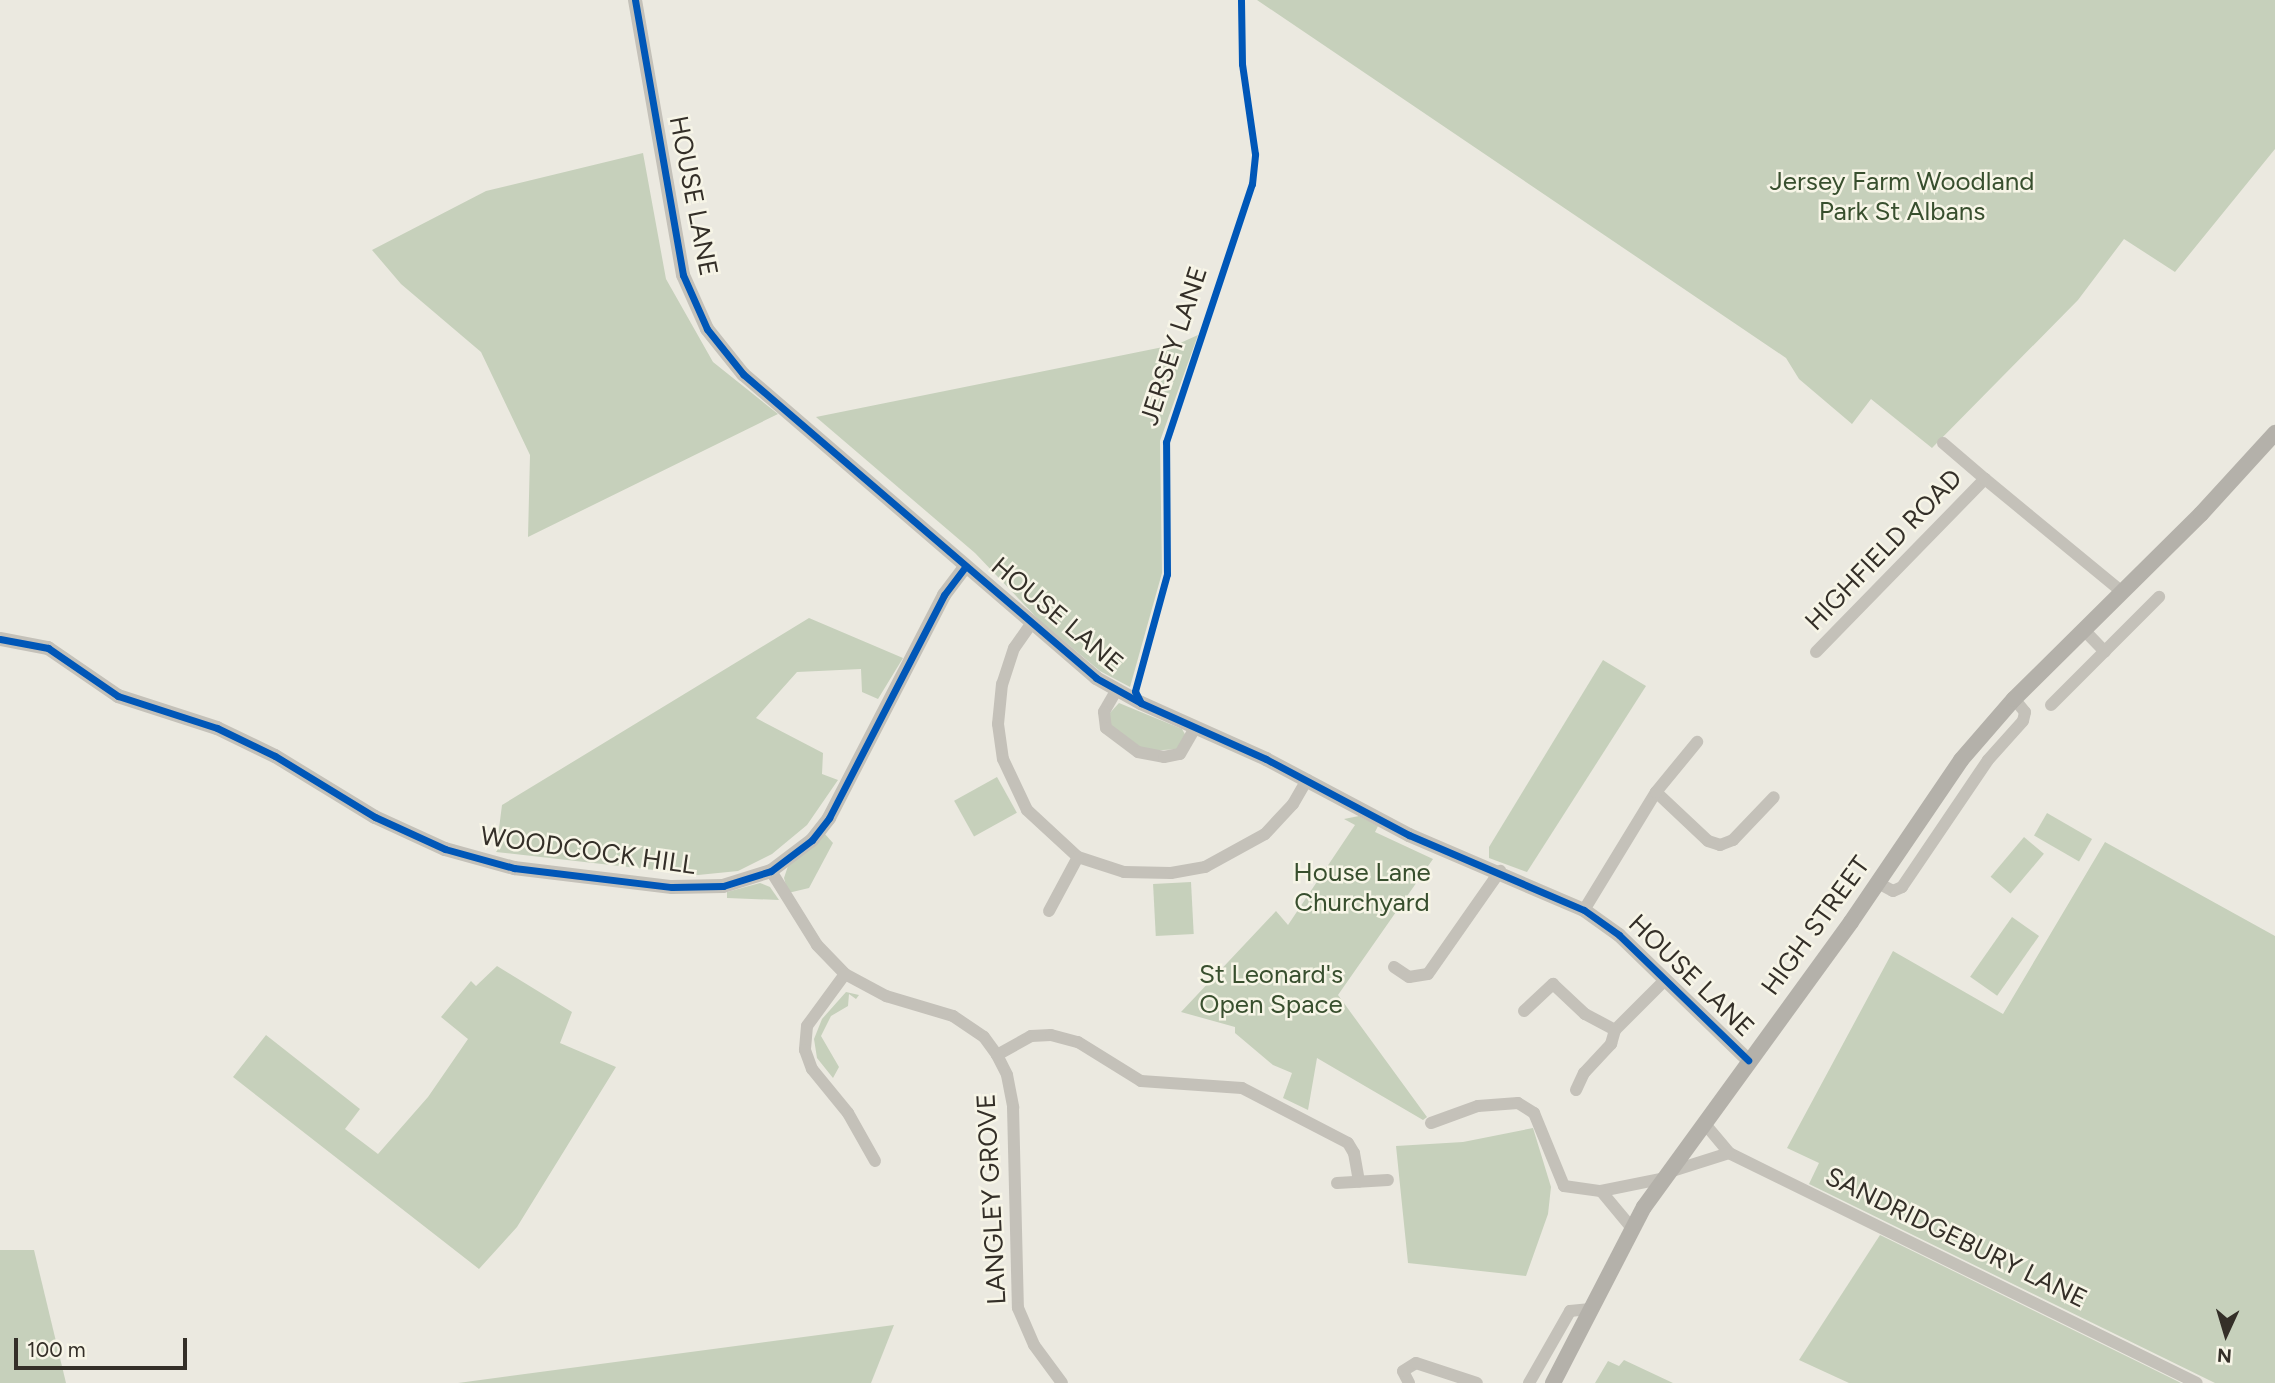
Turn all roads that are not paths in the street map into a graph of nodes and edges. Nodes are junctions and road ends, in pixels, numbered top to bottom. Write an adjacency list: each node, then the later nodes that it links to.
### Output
1 (635, 0): 5 (street, HOUSE LANE)
2 (2275, 433): 6 (main road, HIGH STREET)
3 (1943, 443): 4 (street, HIGHFIELD ROAD)
4 (1985, 479): 6 (street, HIGHFIELD ROAD); 11 (street, HIGHFIELD ROAD)
5 (966, 566): 8 (street, HOUSE LANE); 22 (street, WOODCOCK HILL)
6 (2118, 595): 9 (main road, HIGH STREET)
7 (2160, 597): 12 (street)
8 (1031, 624): 13 (street, HOUSE LANE); 21 (street)
9 (2084, 629): 12 (street); 14 (main road, HIGH STREET)
10 (0, 639): 22 (street, WOODCOCK HILL)
11 (1816, 652)
12 (2105, 652): 15 (street)
13 (1116, 691): 16 (street, HOUSE LANE); 16 (street)
14 (2014, 699): 24 (main road, HIGH STREET); 24 (street)
15 (2051, 705)
16 (1195, 728): 18 (street, HOUSE LANE)
17 (1697, 741): 19 (street)
18 (1307, 780): 21 (street); 23 (street, HOUSE LANE)
19 (1656, 792): 20 (street); 25 (street)
20 (1774, 797)
21 (1078, 857): 26 (street)
22 (771, 871): 28 (street, LANGLEY GROVE)
23 (1500, 872): 25 (street, HOUSE LANE); 27 (street)
24 (1878, 883): 33 (main road, HIGH STREET)
25 (1584, 910): 29 (street, HOUSE LANE)
26 (1049, 911)
27 (1394, 967)
28 (845, 974): 32 (street, LANGLEY GROVE); 38 (street)
29 (1664, 981): 31 (street); 33 (street, HOUSE LANE)
30 (1524, 1011): 31 (street)
31 (1615, 1030): 34 (street)
32 (997, 1055): 41 (street); 46 (street, LANGLEY GROVE)
33 (1748, 1060): 36 (main road, HIGH STREET)
34 (1576, 1090)
35 (1432, 1123): 43 (street)
36 (1705, 1124): 37 (street, SANDRIDGEBURY LANE); 39 (main road, HIGH STREET)
37 (1729, 1153): 39 (street); 51 (street, SANDRIDGEBURY LANE)
38 (876, 1161)
39 (1667, 1175): 43 (street); 44 (main road, HIGH STREET)
40 (1388, 1180): 41 (street)
41 (1359, 1182): 42 (street)
42 (1338, 1184)
43 (1601, 1191): 44 (street)
44 (1631, 1227): 45 (main road, HIGH STREET)
45 (1588, 1309): 49 (street); 50 (main road, HIGH STREET)
46 (1062, 1383)
47 (1409, 1383): 48 (street)
48 (1477, 1383)
49 (1529, 1383)
50 (1553, 1383)
51 (2197, 1383)

